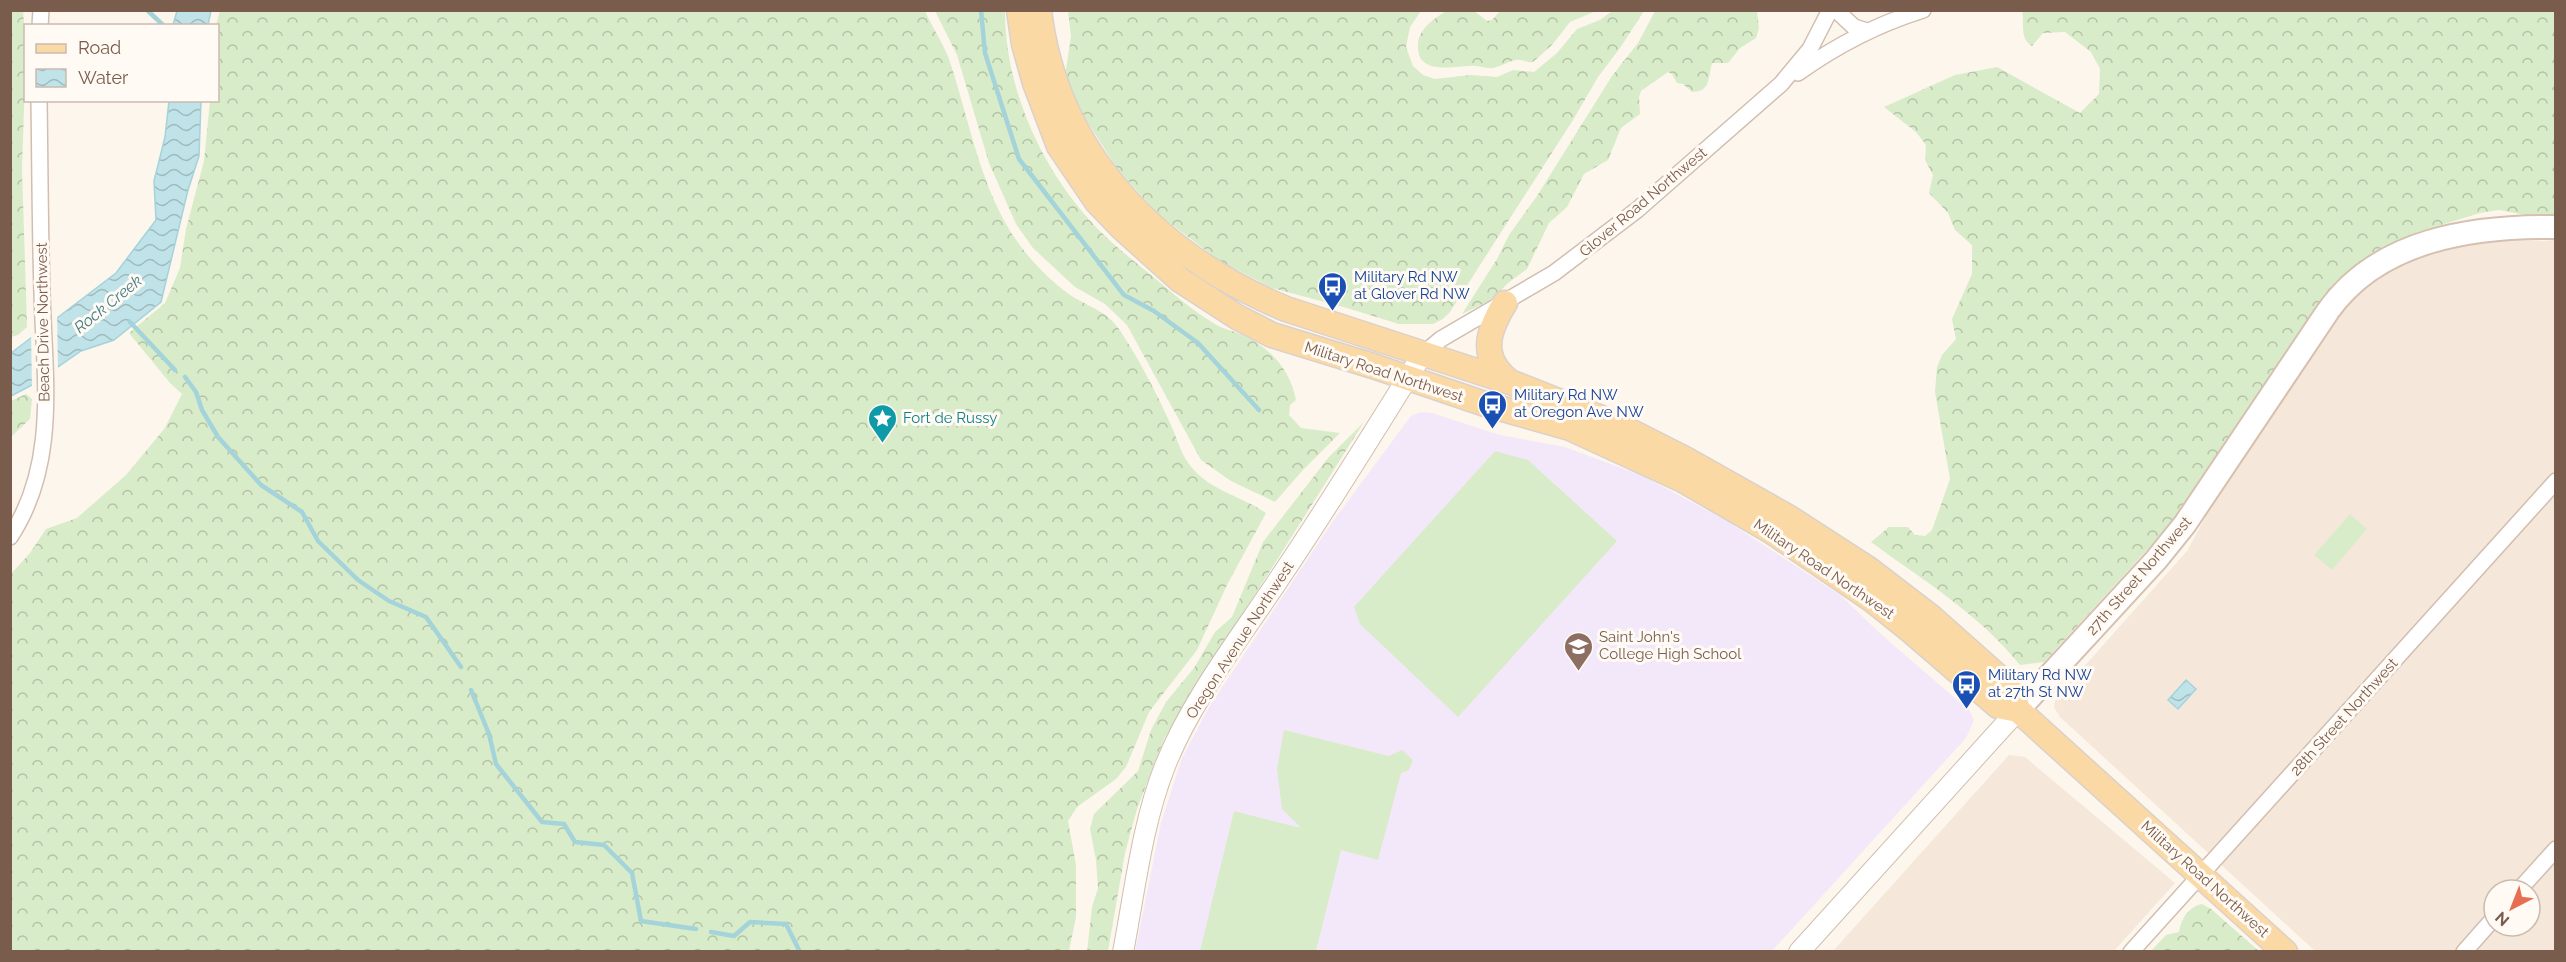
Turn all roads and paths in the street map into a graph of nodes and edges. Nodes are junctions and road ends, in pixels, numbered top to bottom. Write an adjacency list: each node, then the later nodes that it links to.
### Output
1 (1019, 10): 12 (main road, Military Road Northwest)
2 (1039, 10): 11 (main road, Military Road Northwest)
3 (1830, 10): 7 (street, Glover Road Northwest)
4 (1836, 10): 6 (street)
5 (1923, 10): 6 (street)
6 (1867, 32): 7 (street)
7 (1781, 84): 10 (street, Glover Road Northwest)
8 (39, 102): 15 (street, Beach Drive Northwest)
9 (2556, 227): 16 (main road, 27th Street Northwest)
10 (1505, 303): 11 (street, Glover Road Northwest); 13 (main road)
11 (1422, 355): 12 (street, Oregon Avenue Northwest); 13 (main road, Military Road Northwest)
12 (1407, 378): 16 (main road, Military Road Northwest); 21 (street, Oregon Avenue Northwest)
13 (1510, 382): 16 (main road, Military Road Northwest)
14 (2556, 481): 18 (street, 28th Street Northwest)
15 (10, 537)
16 (2018, 710): 18 (main road, Military Road Northwest); 22 (street, 27th Street Northwest)
17 (2556, 849): 19 (street)
18 (2200, 875): 23 (street, 28th Street Northwest); 24 (main road, Military Road Northwest)
19 (2530, 878)
20 (2482, 931): 25 (street)
21 (1123, 951)
22 (1799, 951)
23 (2131, 951)
24 (2285, 951)
25 (2464, 951)

